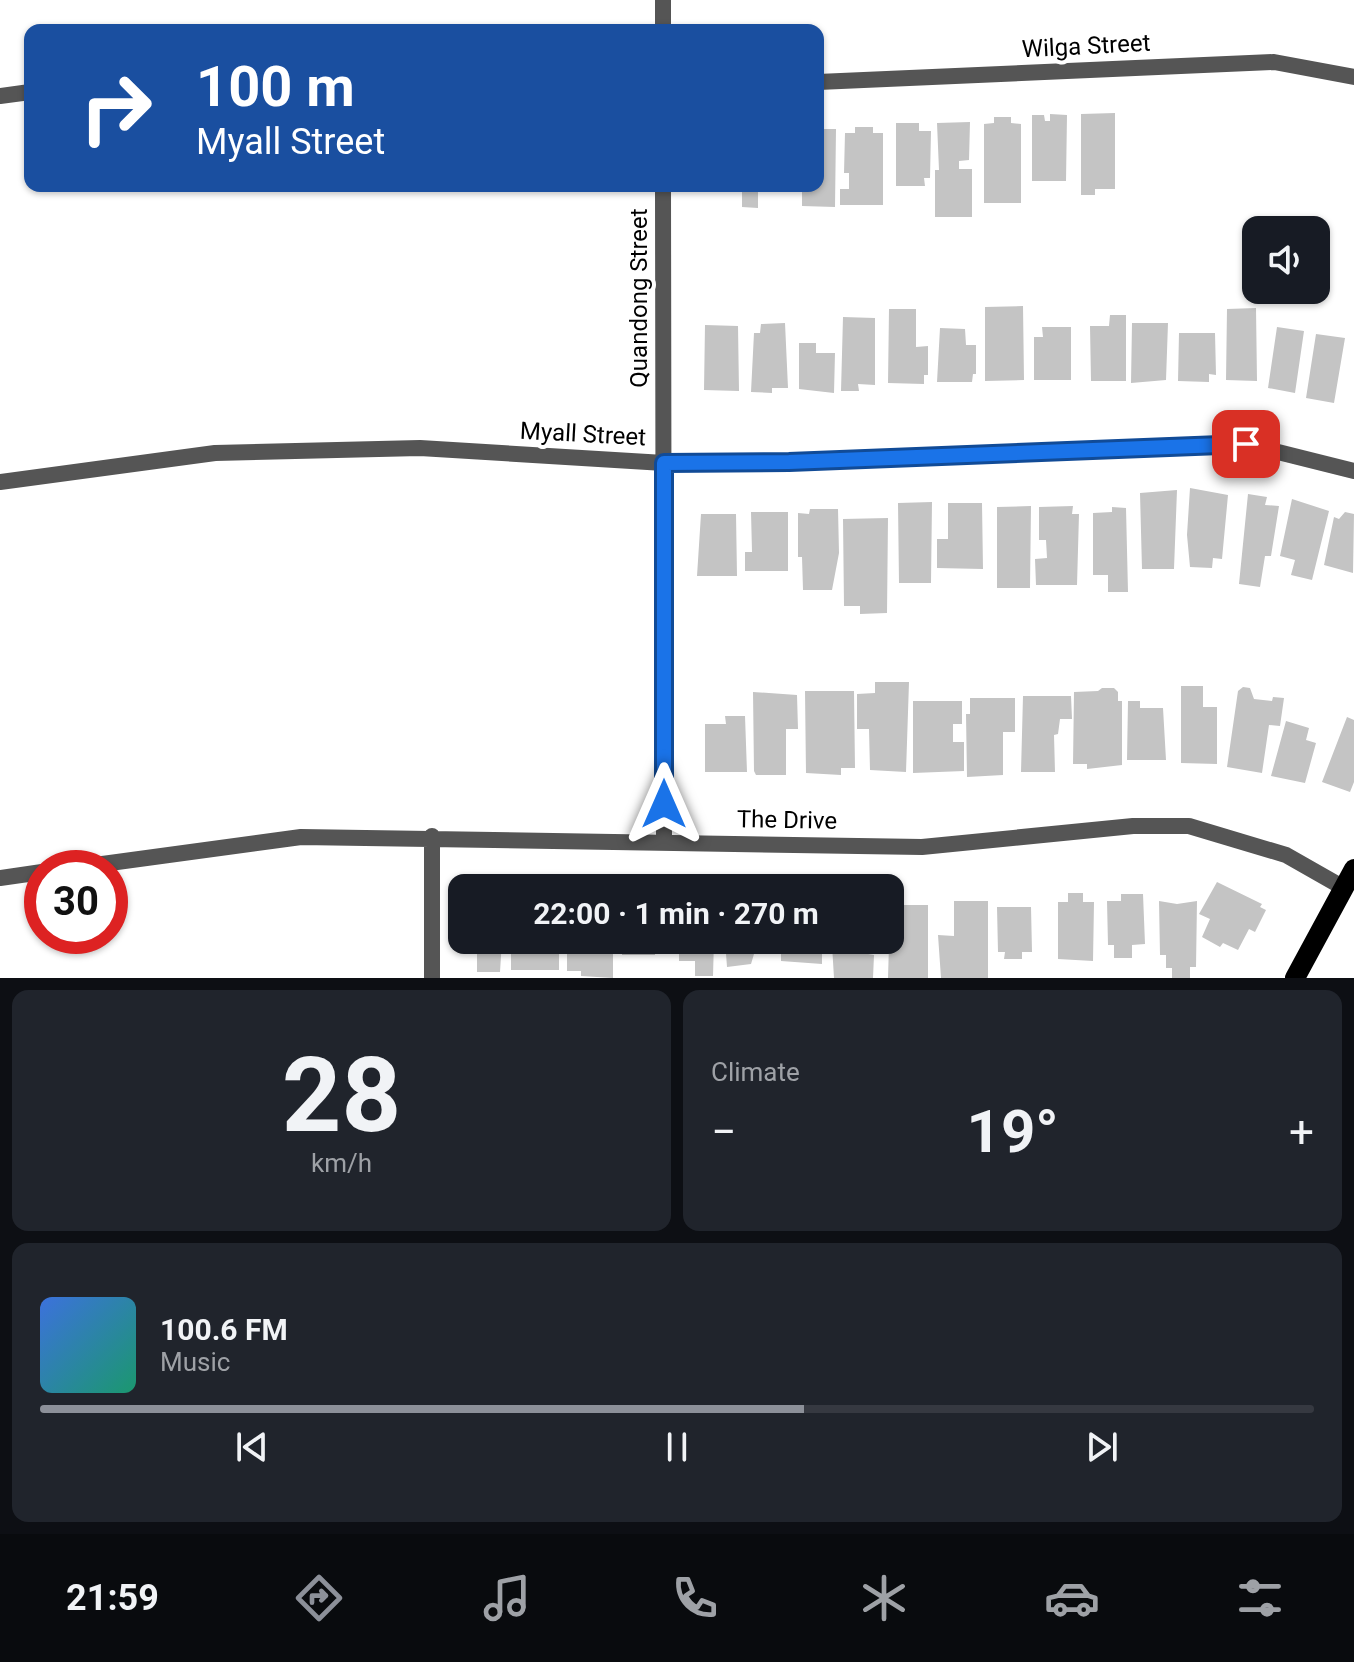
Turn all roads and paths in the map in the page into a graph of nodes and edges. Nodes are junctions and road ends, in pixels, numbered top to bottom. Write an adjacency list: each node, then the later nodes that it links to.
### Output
1 (663, 0): 2 (street)
2 (663, 24)
3 (1354, 77): 4 (street, Wilga Street)
4 (824, 82)
5 (24, 93): 6 (street)
6 (0, 96)
7 (663, 192): 8 (street, Quandong Street)
8 (664, 463): 9 (street, Myall Street); 10 (street, Myall Street); 12 (street, Quandong Street)
9 (1354, 471)
10 (0, 482)
11 (432, 836): 12 (street, The Drive); 13 (street, The Drive); 18 (street)
12 (664, 842): 17 (street, The Drive)
13 (128, 861)
14 (1354, 869): 17 (main road)
15 (24, 875): 16 (street)
16 (0, 878)
17 (1344, 888): 19 (main road)
18 (432, 978)
19 (1295, 978)

